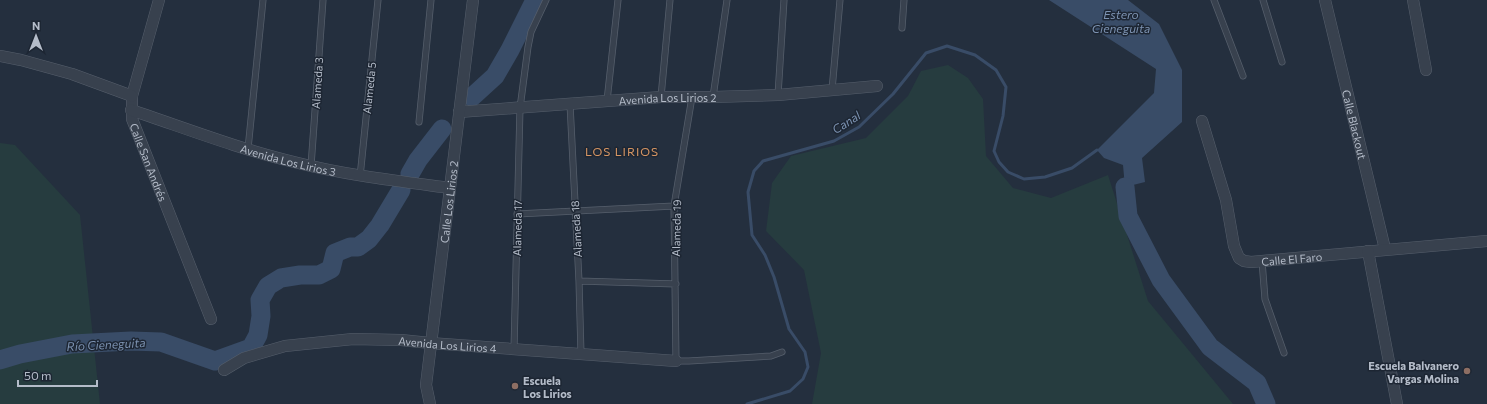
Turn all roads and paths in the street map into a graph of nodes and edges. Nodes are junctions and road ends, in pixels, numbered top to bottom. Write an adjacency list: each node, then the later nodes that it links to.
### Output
1 (159, 0): 26 (street, Calle San Andrés)
2 (263, 0): 37 (lane)
3 (323, 0): 38 (lane, Alameda 3)
4 (378, 0): 39 (lane, Alameda 5)
5 (431, 0): 36 (lane)
6 (473, 0): 34 (street, Calle Los Lirios 2)
7 (546, 0): 32 (lane, Alameda 17)
8 (618, 0): 30 (lane)
9 (670, 0): 27 (lane)
10 (727, 0): 29 (lane)
11 (784, 0): 25 (lane)
12 (840, 0): 24 (lane)
13 (904, 0): 18 (lane)
14 (1214, 0): 22 (lane)
15 (1262, 0): 20 (lane)
16 (1325, 0): 45 (street, Calle Blackout)
17 (1413, 0): 21 (street)
18 (902, 28)
19 (0, 56): 26 (street)
20 (1282, 62)
21 (1426, 70)
22 (1243, 76)
23 (877, 86): 24 (street, Avenida Los Lirios 2)
24 (832, 90): 25 (street, Avenida Los Lirios 2)
25 (778, 95): 29 (street, Avenida Los Lirios 2)
26 (132, 96): 33 (street, Calle San Andrés)
27 (661, 97): 28 (street, Avenida Los Lirios 2); 30 (street, Avenida Los Lirios 2)
28 (692, 97): 29 (street, Avenida Los Lirios 2); 41 (lane, Alameda 19)
29 (714, 97)
30 (607, 101): 31 (street, Avenida Los Lirios 2)
31 (570, 104): 32 (street, Avenida Los Lirios 2); 42 (lane, Alameda 18)
32 (520, 108): 34 (street, Avenida Los Lirios 2); 43 (lane, Alameda 17)
33 (131, 110): 37 (street, Avenida Los Lirios 3); 50 (street, Calle San Andrés)
34 (459, 112): 40 (street, Calle Los Lirios 2)
35 (1202, 121): 47 (street, Calle El Faro)
36 (419, 122)
37 (248, 149): 38 (street, Avenida Los Lirios 3)
38 (311, 166): 39 (street, Avenida Los Lirios 3)
39 (360, 177): 40 (street, Avenida Los Lirios 3)
40 (450, 188): 51 (street, Calle Los Lirios 2)
41 (674, 206): 42 (lane); 49 (lane, Alameda 19)
42 (575, 211): 43 (lane); 48 (lane, Alameda 18)
43 (517, 214): 52 (lane, Alameda 17)
44 (1487, 241): 45 (street, Calle El Faro)
45 (1385, 249): 46 (street, Calle El Faro)
46 (1368, 251): 47 (street, Calle El Faro); 59 (street)
47 (1262, 261): 54 (lane)
48 (579, 281): 49 (lane); 55 (lane, Alameda 18)
49 (676, 284): 56 (lane, Alameda 19)
50 (211, 319)
51 (430, 343): 52 (street, Avenida Los Lirios 4); 57 (street, Avenida Los Lirios 4); 58 (street, Calle Los Lirios 2)
52 (514, 348): 55 (street, Avenida Los Lirios 4)
53 (782, 352): 56 (lane)
54 (1284, 353)
55 (581, 354): 56 (street, Avenida Los Lirios 4)
56 (676, 360)
57 (224, 370)
58 (430, 404)
59 (1397, 404)

